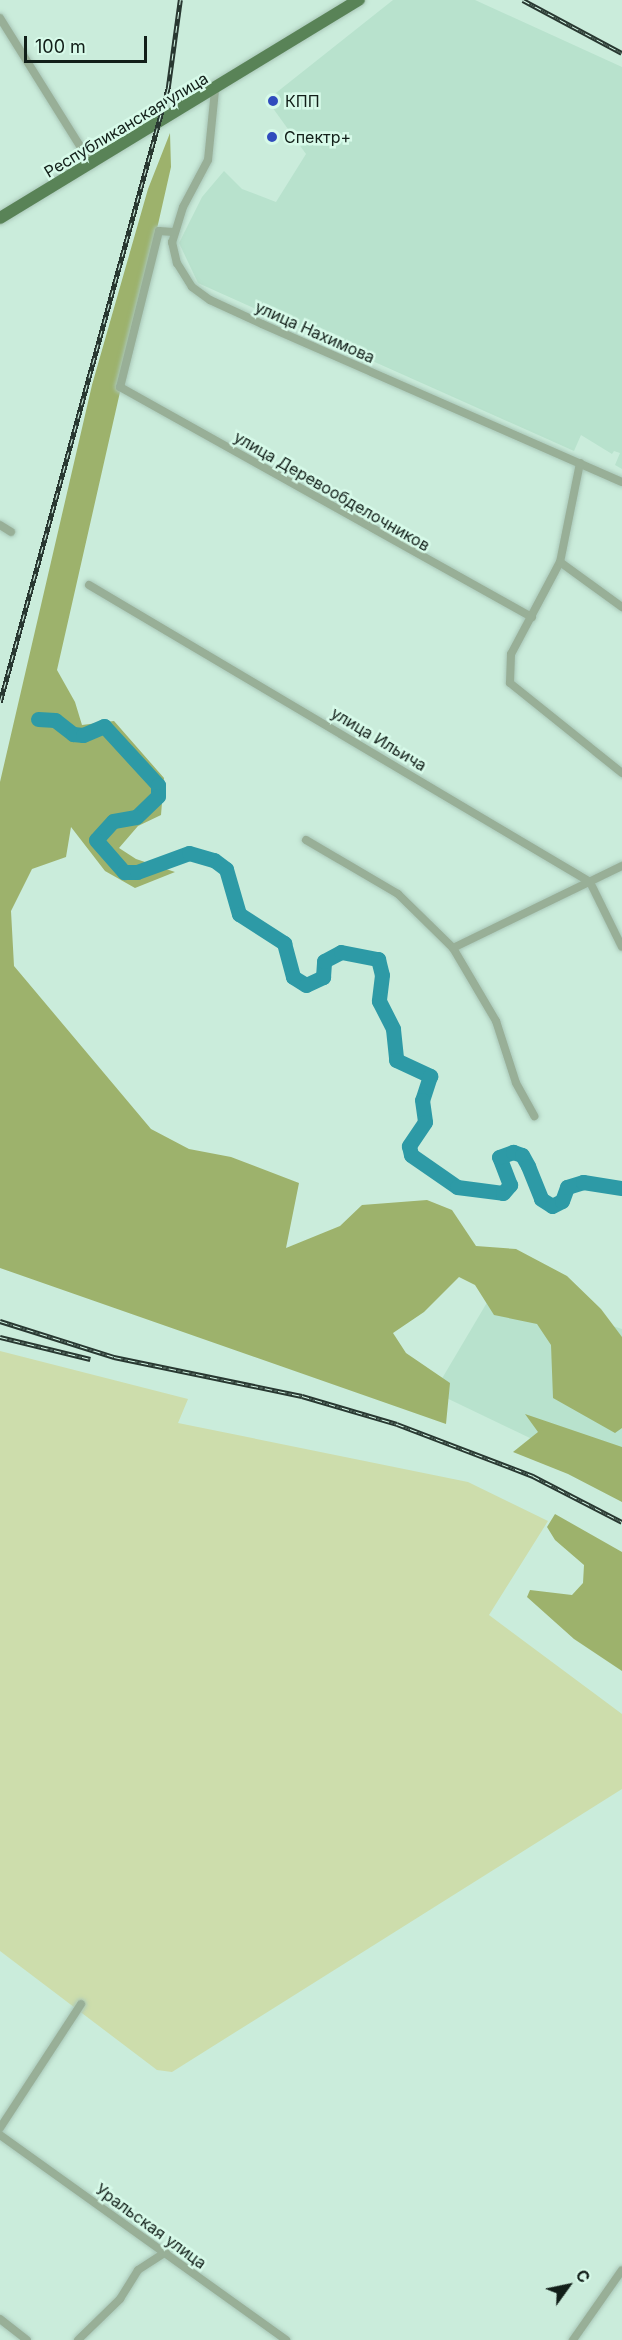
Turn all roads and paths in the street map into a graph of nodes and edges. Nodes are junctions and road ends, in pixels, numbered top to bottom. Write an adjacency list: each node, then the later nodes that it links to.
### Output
1 (359, 0): 3 (main road, Республиканская улица)
2 (0, 18): 4 (street)
3 (215, 90): 4 (main road, Республиканская улица); 6 (street)
4 (92, 165): 5 (main road, Республиканская улица)
5 (0, 218)
6 (173, 232): 7 (street, улица Нахимова); 14 (street, улица Деревообделочников)
7 (580, 463): 8 (street, улица Нахимова); 11 (street)
8 (622, 482)
9 (0, 525): 10 (street)
10 (11, 532)
11 (560, 562): 13 (street); 14 (street)
12 (89, 585): 18 (street, улица Ильича)
13 (622, 608)
14 (532, 617): 15 (street)
15 (622, 773)
16 (306, 840): 20 (street)
17 (622, 866): 18 (street)
18 (590, 882): 19 (street); 20 (street)
19 (622, 947)
20 (453, 948): 21 (street)
21 (534, 1116)
22 (81, 2004): 23 (street)
23 (0, 2128)
24 (0, 2134): 25 (street, Уральская улица)
25 (166, 2252): 29 (street); 30 (street, Уральская улица)
26 (622, 2270): 31 (street)
27 (0, 2319): 28 (street)
28 (27, 2340)
29 (78, 2340)
30 (286, 2340)
31 (573, 2340)

